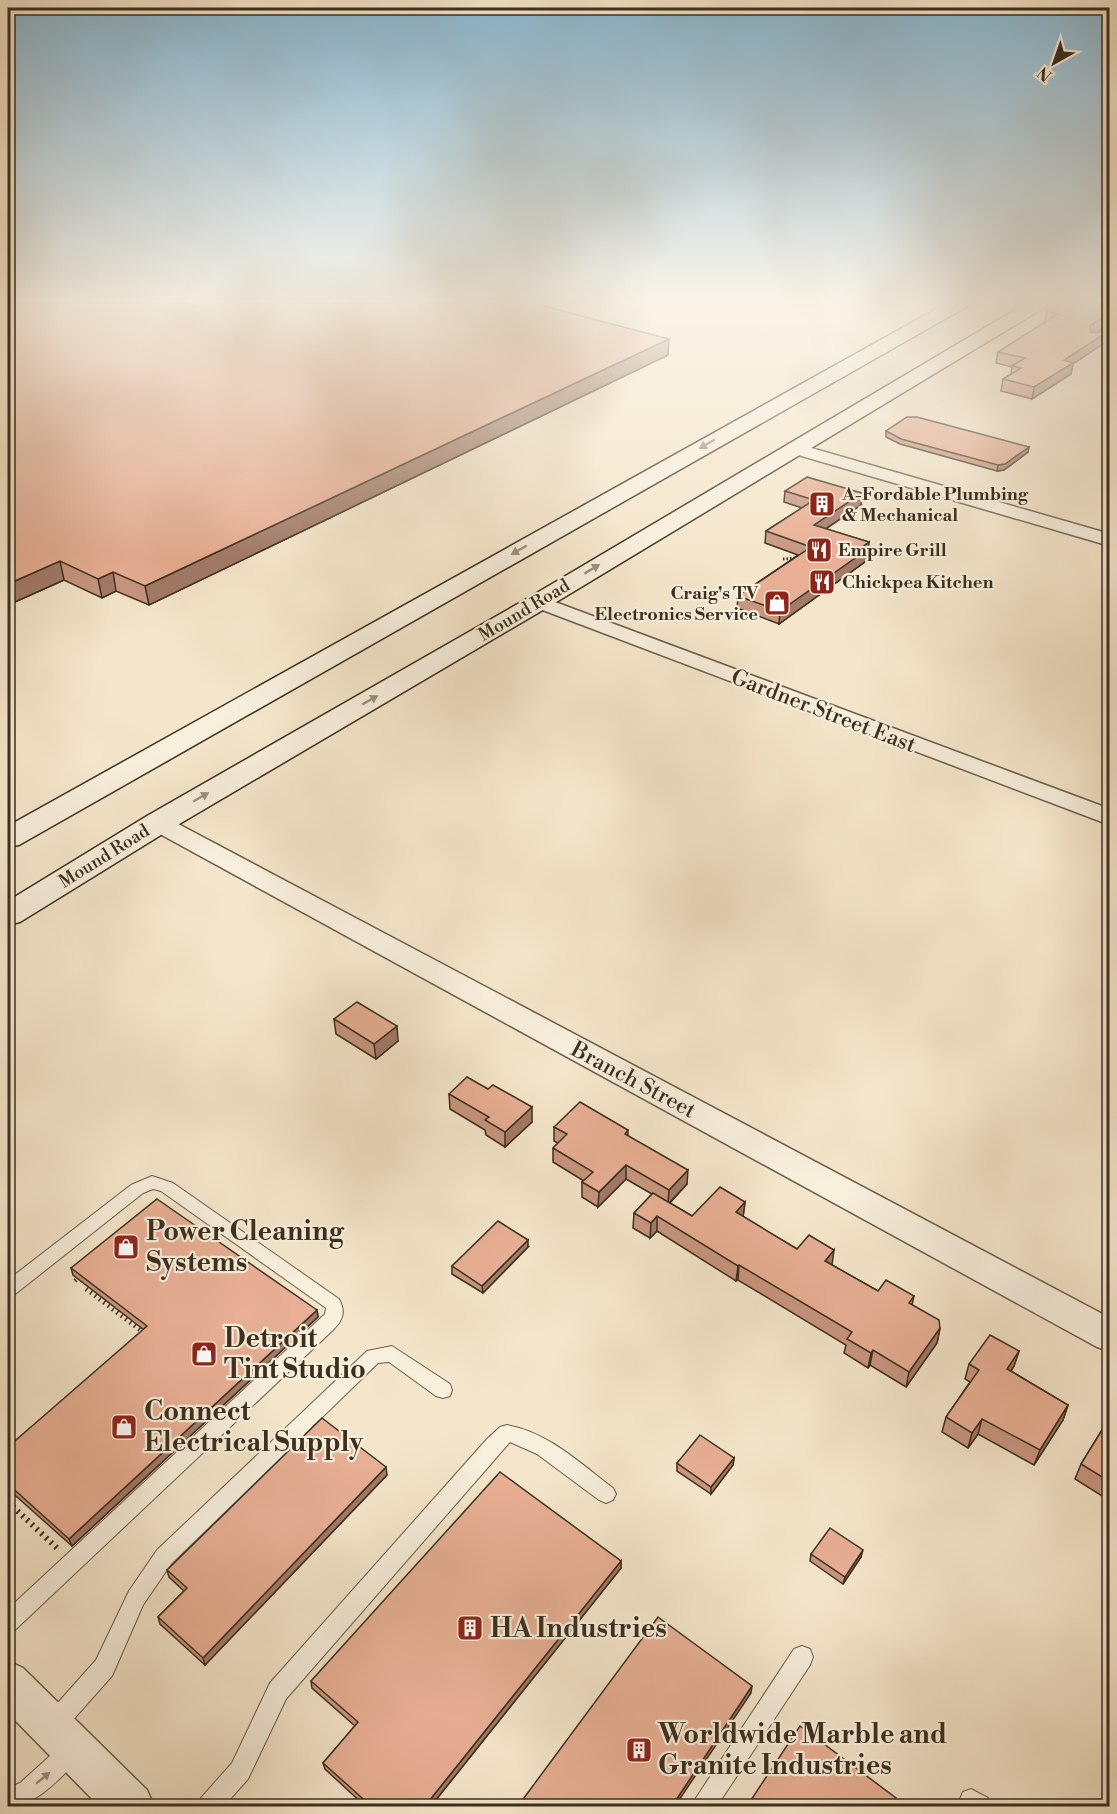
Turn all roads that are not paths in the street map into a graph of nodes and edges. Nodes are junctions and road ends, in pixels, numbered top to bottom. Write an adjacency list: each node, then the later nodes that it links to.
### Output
1 (807, 388): 3 (main road)
2 (895, 388): 4 (main road, Mound Road)
3 (751, 419): 5 (main road); 8 (main road, one-way to 8)
4 (794, 448): 5 (main road, Mound Road); 6 (street)
5 (662, 527): 7 (main road, Mound Road, one-way to 5)
6 (1110, 540)
7 (539, 602): 9 (street, Gardner Street East); 10 (main road, Mound Road, one-way to 7)
8 (328, 659): 11 (main road); 12 (main road)
9 (1110, 818)
10 (158, 823): 13 (main road, Mound Road); 17 (street, Branch Street)
11 (8, 838)
12 (8, 851)
13 (57, 885): 14 (main road); 15 (main road, Mound Road)
14 (8, 887)
15 (8, 915)
16 (8, 1290): 20 (lane)
17 (1110, 1336)
18 (442, 1390): 23 (lane)
19 (606, 1494): 26 (lane)
20 (8, 1623)
21 (802, 1657): 27 (lane)
22 (8, 1683): 23 (street)
23 (62, 1738): 24 (lane, one-way to 23); 25 (street)
24 (8, 1800)
25 (131, 1806)
26 (209, 1806)
27 (704, 1806)
28 (968, 1806): 29 (lane)
29 (980, 1806)

